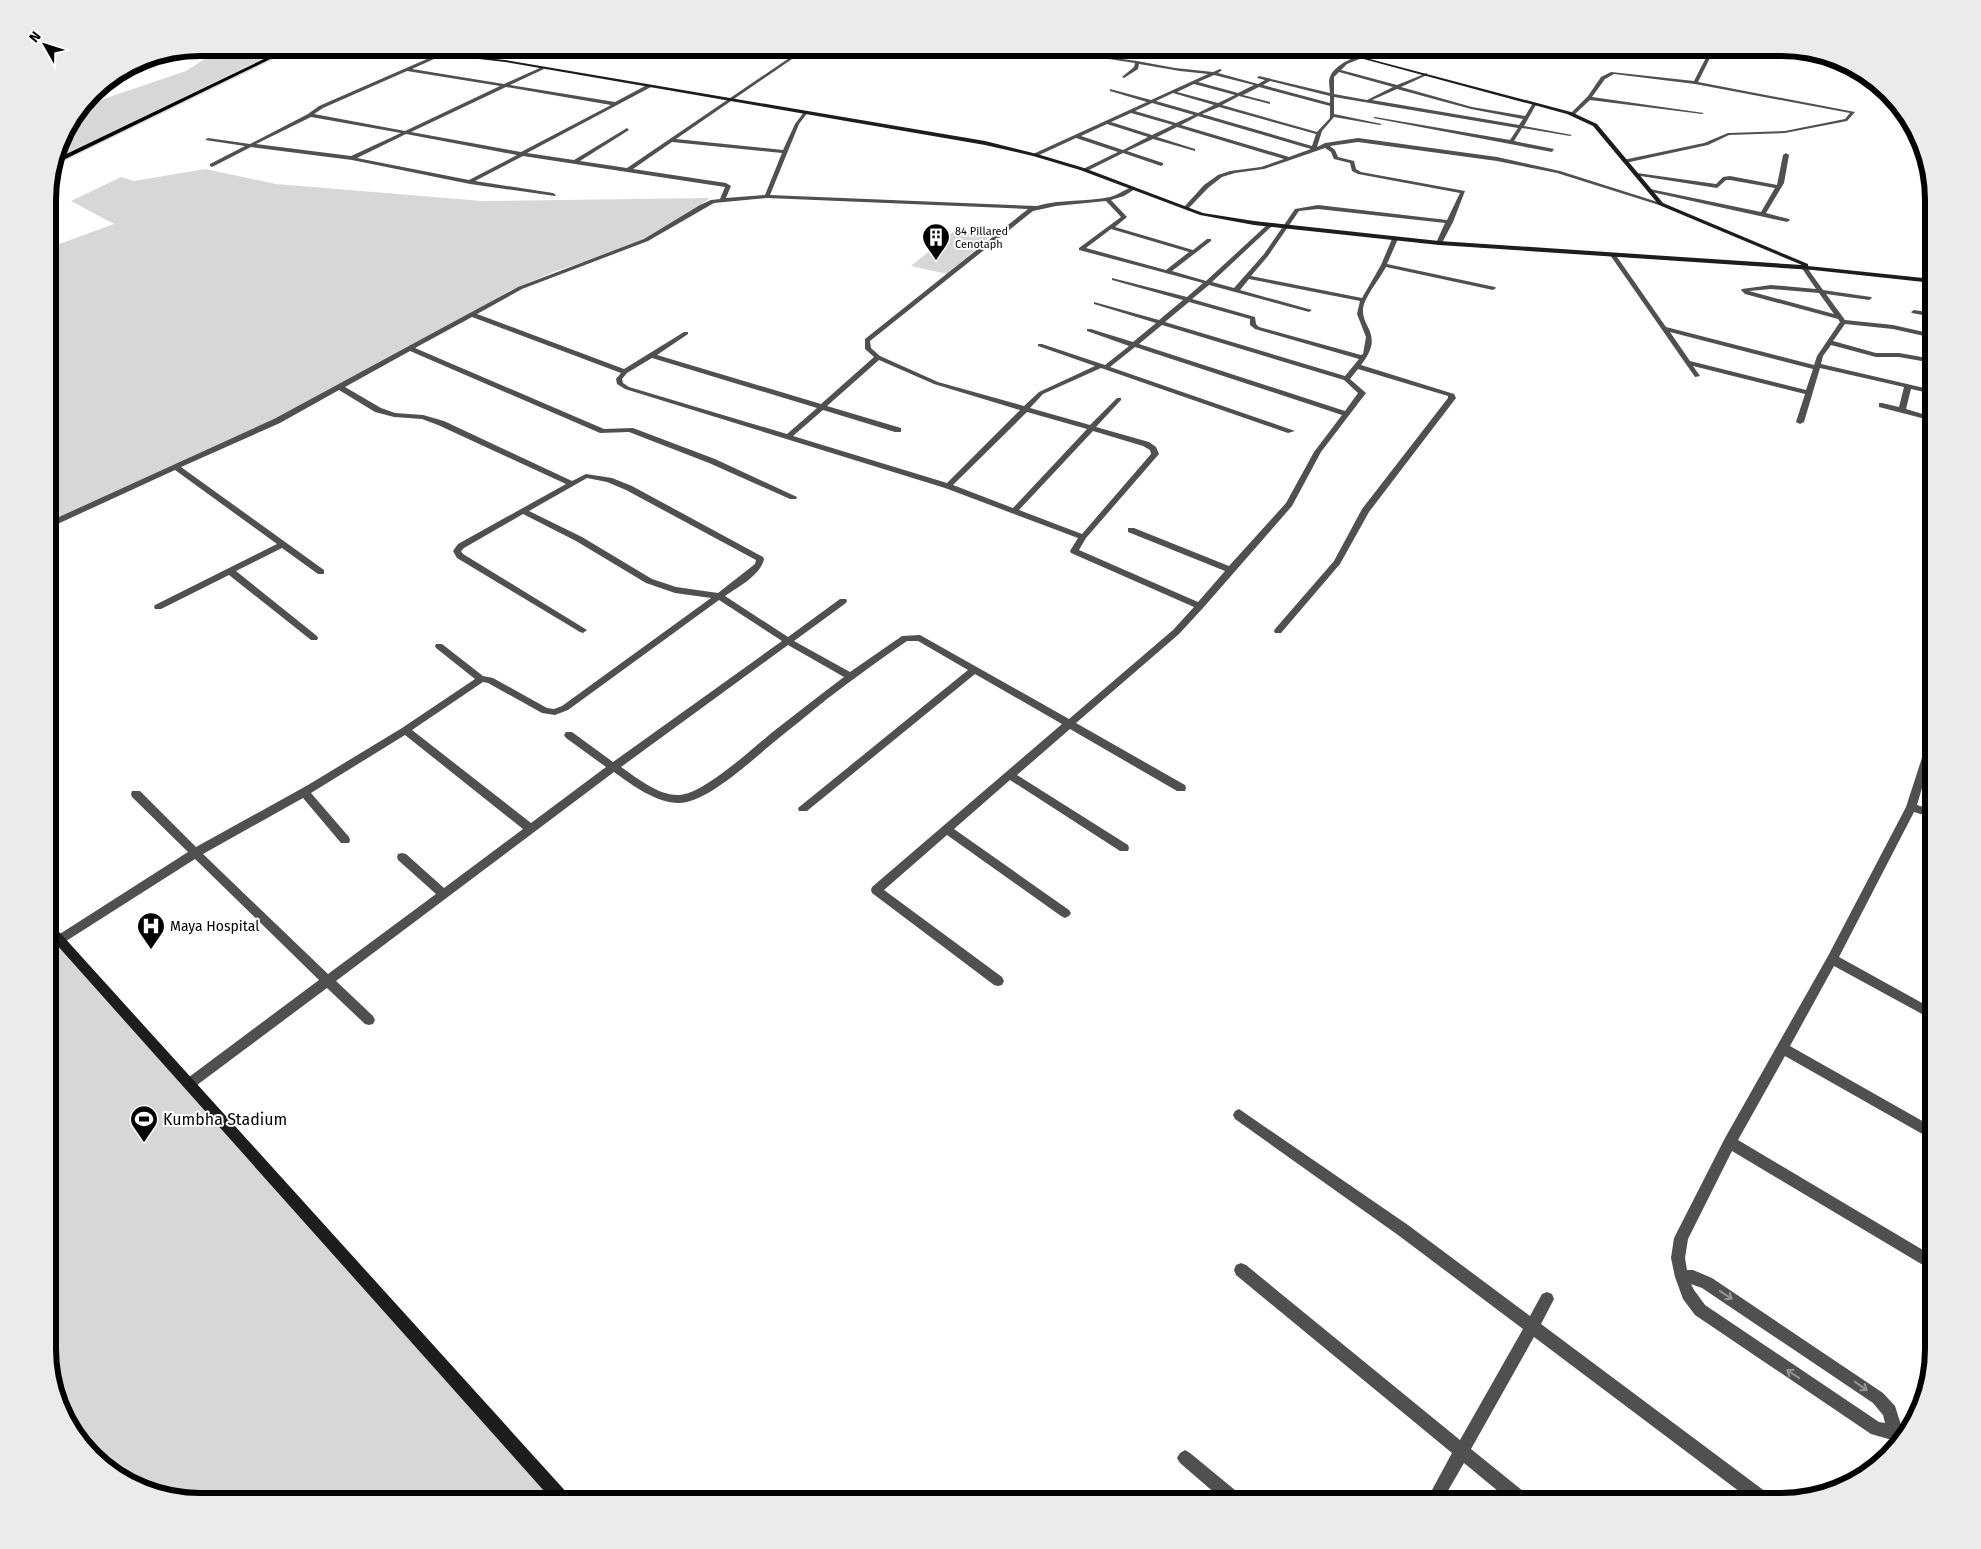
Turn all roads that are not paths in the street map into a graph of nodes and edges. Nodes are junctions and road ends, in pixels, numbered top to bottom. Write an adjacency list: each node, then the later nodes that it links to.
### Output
1 (274, 56): 72 (main road)
2 (435, 56): 11 (street)
3 (462, 56): 10 (street)
4 (794, 56): 31 (street)
5 (1096, 56): 9 (street)
6 (1356, 56): 8 (street)
7 (1708, 56): 21 (street)
8 (1360, 57): 14 (street); 16 (street)
9 (1137, 62): 12 (street); 17 (street)
10 (542, 68): 22 (street); 24 (street)
11 (406, 69): 22 (street); 45 (street)
12 (1175, 69): 15 (street); 20 (street)
13 (1220, 70): 15 (street)
14 (1337, 70): 25 (street); 29 (street)
15 (1213, 73): 20 (street); 23 (street)
16 (1425, 74): 25 (street); 38 (street)
17 (1124, 77)
18 (1259, 77): 19 (street)
19 (1269, 80): 23 (street); 29 (street)
20 (1196, 81): 27 (street); 28 (street)
21 (1695, 83): 30 (street); 75 (street)
22 (505, 85): 35 (street); 53 (street)
23 (1258, 85): 28 (street); 39 (street)
24 (649, 86): 31 (street); 35 (street)
25 (1398, 87): 32 (street); 47 (street)
26 (1112, 90): 33 (street)
27 (1172, 92): 33 (street); 36 (street)
28 (1238, 95): 34 (street); 36 (street)
29 (1333, 95): 32 (street); 39 (street)
30 (1589, 98): 42 (street); 44 (street)
31 (730, 100): 41 (street); 60 (street)
32 (1369, 100): 37 (street)
33 (1152, 101): 40 (street); 43 (street)
34 (1268, 103)
35 (616, 104): 69 (street)
36 (1219, 104): 43 (street); 54 (street)
37 (1388, 104): 48 (street); 51 (street)
38 (1535, 104): 44 (street); 47 (street)
39 (1333, 105): 46 (street)
40 (1130, 111): 49 (street); 50 (street)
41 (806, 113): 67 (street); 71 (street)
42 (1702, 113)
43 (1198, 114): 50 (street); 64 (street)
44 (1572, 114): 75 (street)
45 (310, 115): 53 (street); 63 (street)
46 (1333, 115): 48 (street); 54 (street)
47 (1526, 118): 51 (street)
48 (1373, 120): 55 (street); 61 (street)
49 (1106, 122): 57 (street); 58 (street)
50 (1177, 125): 58 (street); 74 (street)
51 (1521, 126): 56 (street); 61 (street)
52 (627, 129): 76 (street)
53 (405, 132): 69 (street); 73 (street)
54 (1320, 134): 64 (street)
55 (1426, 134)
56 (1570, 135)
57 (1076, 136): 68 (street); 71 (street)
58 (1152, 137): 65 (street); 68 (street)
59 (208, 140): 63 (street)
60 (672, 140): 67 (street); 79 (street)
61 (1511, 142): 66 (street)
62 (1325, 145): 64 (street); 90 (street); 95 (street)
63 (250, 146): 73 (street); 78 (street)
64 (1314, 148): 74 (street)
65 (1193, 150)
66 (1552, 150)
67 (785, 152): 87 (street)
68 (1123, 152): 77 (street); 80 (street)
69 (522, 154): 76 (street); 82 (street)
70 (1786, 154): 83 (street)
71 (1035, 155): 80 (street)
72 (63, 158)
73 (352, 158): 82 (street)
74 (1288, 158): 92 (street)
75 (1625, 160): 81 (street)
76 (576, 161): 79 (street)
77 (1161, 164)
78 (212, 166)
79 (629, 169): 89 (street)
80 (1085, 170): 84 (street)
81 (1637, 175): 83 (street); 85 (street)
82 (470, 182): 86 (street)
83 (1778, 187): 93 (street)
84 (1133, 188): 88 (street); 92 (street)
85 (1650, 191): 90 (street); 93 (street)
86 (553, 195)
87 (767, 196): 89 (street); 91 (street)
88 (1107, 199): 91 (street); 97 (street)
89 (722, 200): 121 (street)
90 (1661, 204): 106 (street)
91 (1037, 208): 134 (street)
92 (1186, 208): 96 (street)
93 (1763, 214): 94 (street)
94 (1787, 220)
95 (1450, 222): 98 (street); 101 (street)
96 (1270, 225): 98 (street); 111 (street)
97 (1110, 227): 102 (street); 107 (street)
98 (1284, 227): 99 (street); 108 (street)
99 (1395, 239): 101 (street); 104 (street)
100 (1209, 240): 102 (street)
101 (1439, 243): 103 (street)
102 (1194, 252): 107 (street)
103 (1613, 255): 105 (street); 125 (street)
104 (1384, 265): 112 (street); 117 (street)
105 (1804, 267): 106 (street); 114 (street)
106 (1813, 268): 110 (street)
107 (1166, 273): 111 (street)
108 (1248, 277): 113 (street); 117 (street)
109 (1114, 279): 116 (street)
110 (1925, 281)
111 (1206, 284): 113 (street); 116 (street)
112 (1493, 288)
113 (1235, 291): 119 (street)
114 (1822, 292): 115 (street); 123 (street); 123 (street)
115 (1869, 298)
116 (1187, 300): 124 (street); 135 (street)
117 (1363, 300): 135 (street)
118 (1096, 302): 124 (street)
119 (1309, 310)
120 (1914, 312): 122 (street)
121 (470, 314): 132 (street); 141 (street)
122 (1925, 314)
123 (1842, 320): 128 (street); 129 (street)
124 (1159, 322): 131 (street); 143 (street)
125 (1663, 328): 137 (street); 140 (street)
126 (1089, 330): 131 (street)
127 (686, 333): 133 (street)
128 (1925, 334)
129 (1829, 342): 136 (street); 140 (street)
130 (1040, 345): 138 (street)
131 (1134, 345): 138 (street); 153 (street)
132 (410, 348): 145 (street); 163 (street)
133 (651, 355): 141 (street); 150 (street)
134 (878, 357): 150 (street); 151 (street)
135 (1363, 358): 139 (street)
136 (1925, 359)
137 (1687, 362): 142 (street); 147 (street)
138 (1103, 366): 151 (street); 158 (street)
139 (1356, 366): 143 (street); 178 (street)
140 (1817, 366): 144 (street); 147 (street)
141 (625, 372): 159 (street)
142 (1697, 376)
143 (1346, 379): 153 (street)
144 (1908, 386): 146 (street); 152 (street)
145 (340, 387): 160 (street); 161 (street)
146 (1925, 390)
147 (1809, 393): 155 (street)
148 (1119, 399): 156 (street)
149 (1882, 405): 152 (street)
150 (822, 407): 157 (street); 159 (street)
151 (1025, 409): 156 (street); 162 (street)
152 (1902, 410): 154 (street)
153 (1347, 414): 170 (street)
154 (1925, 416)
155 (1800, 422)
156 (1091, 429): 165 (street); 168 (street)
157 (898, 430)
158 (1291, 431)
159 (787, 438): 162 (street)
160 (176, 467): 166 (street); 169 (street)
161 (570, 483): 164 (street); 173 (street)
162 (948, 486): 165 (street)
163 (793, 497)
164 (523, 511): 173 (street); 177 (street)
165 (1014, 512): 168 (street)
166 (57, 521)
167 (1131, 530): 170 (street)
168 (1083, 537): 175 (street)
169 (283, 544): 171 (street); 172 (street)
170 (1231, 570): 175 (street)
171 (230, 571): 176 (street); 179 (street)
172 (321, 572)
173 (719, 596): 180 (street); 184 (street)
174 (843, 601): 180 (street)
175 (1200, 606): 185 (street)
176 (158, 607)
177 (583, 630)
178 (1278, 631)
179 (314, 638)
180 (788, 641): 183 (street); 189 (street)
181 (439, 646): 184 (street)
182 (974, 670): 183 (street); 185 (street); 197 (street)
183 (851, 677): 189 (street)
184 (481, 679): 186 (street)
185 (1069, 724): 190 (street); 193 (street)
186 (406, 730): 194 (street); 199 (street)
187 (569, 735): 189 (street)
188 (1925, 762): 191 (street)
189 (614, 767): 199 (street)
190 (1010, 775): 200 (street); 202 (street)
191 (1918, 783): 192 (street); 196 (street)
192 (1925, 785)
193 (1181, 788)
194 (304, 792): 201 (street); 203 (street)
195 (136, 794): 203 (street)
196 (1910, 807): 198 (street); 209 (street)
197 (802, 808)
198 (1925, 811)
199 (530, 829): 205 (street)
200 (946, 830): 206 (street); 211 (street)
201 (345, 840)
202 (1124, 848)
203 (195, 853): 208 (street); 210 (street)
204 (402, 858): 205 (street)
205 (444, 894): 210 (street)
206 (1065, 913)
207 (57, 938): 208 (street)
208 (59, 940): 215 (street)
209 (1832, 960): 212 (street); 214 (street)
210 (328, 981): 213 (street); 215 (street)
211 (998, 982)
212 (1925, 1010)
213 (368, 1020)
214 (1782, 1048): 217 (street); 218 (street)
215 (189, 1084): 228 (street)
216 (1239, 1115): 223 (street)
217 (1925, 1129)
218 (1730, 1142): 219 (street); 221 (street)
219 (1925, 1259)
220 (1241, 1270): 226 (street)
221 (1682, 1277): 224 (street, one-way to 224); 225 (street, one-way to 221)
222 (1547, 1299): 223 (street)
223 (1531, 1326): 226 (street); 232 (street)
224 (1898, 1433)
225 (1897, 1434)
226 (1462, 1452): 230 (street); 231 (street)
227 (1185, 1458): 229 (street)
228 (555, 1493)
229 (1225, 1493)
230 (1439, 1493)
231 (1511, 1493)
232 (1752, 1493)

